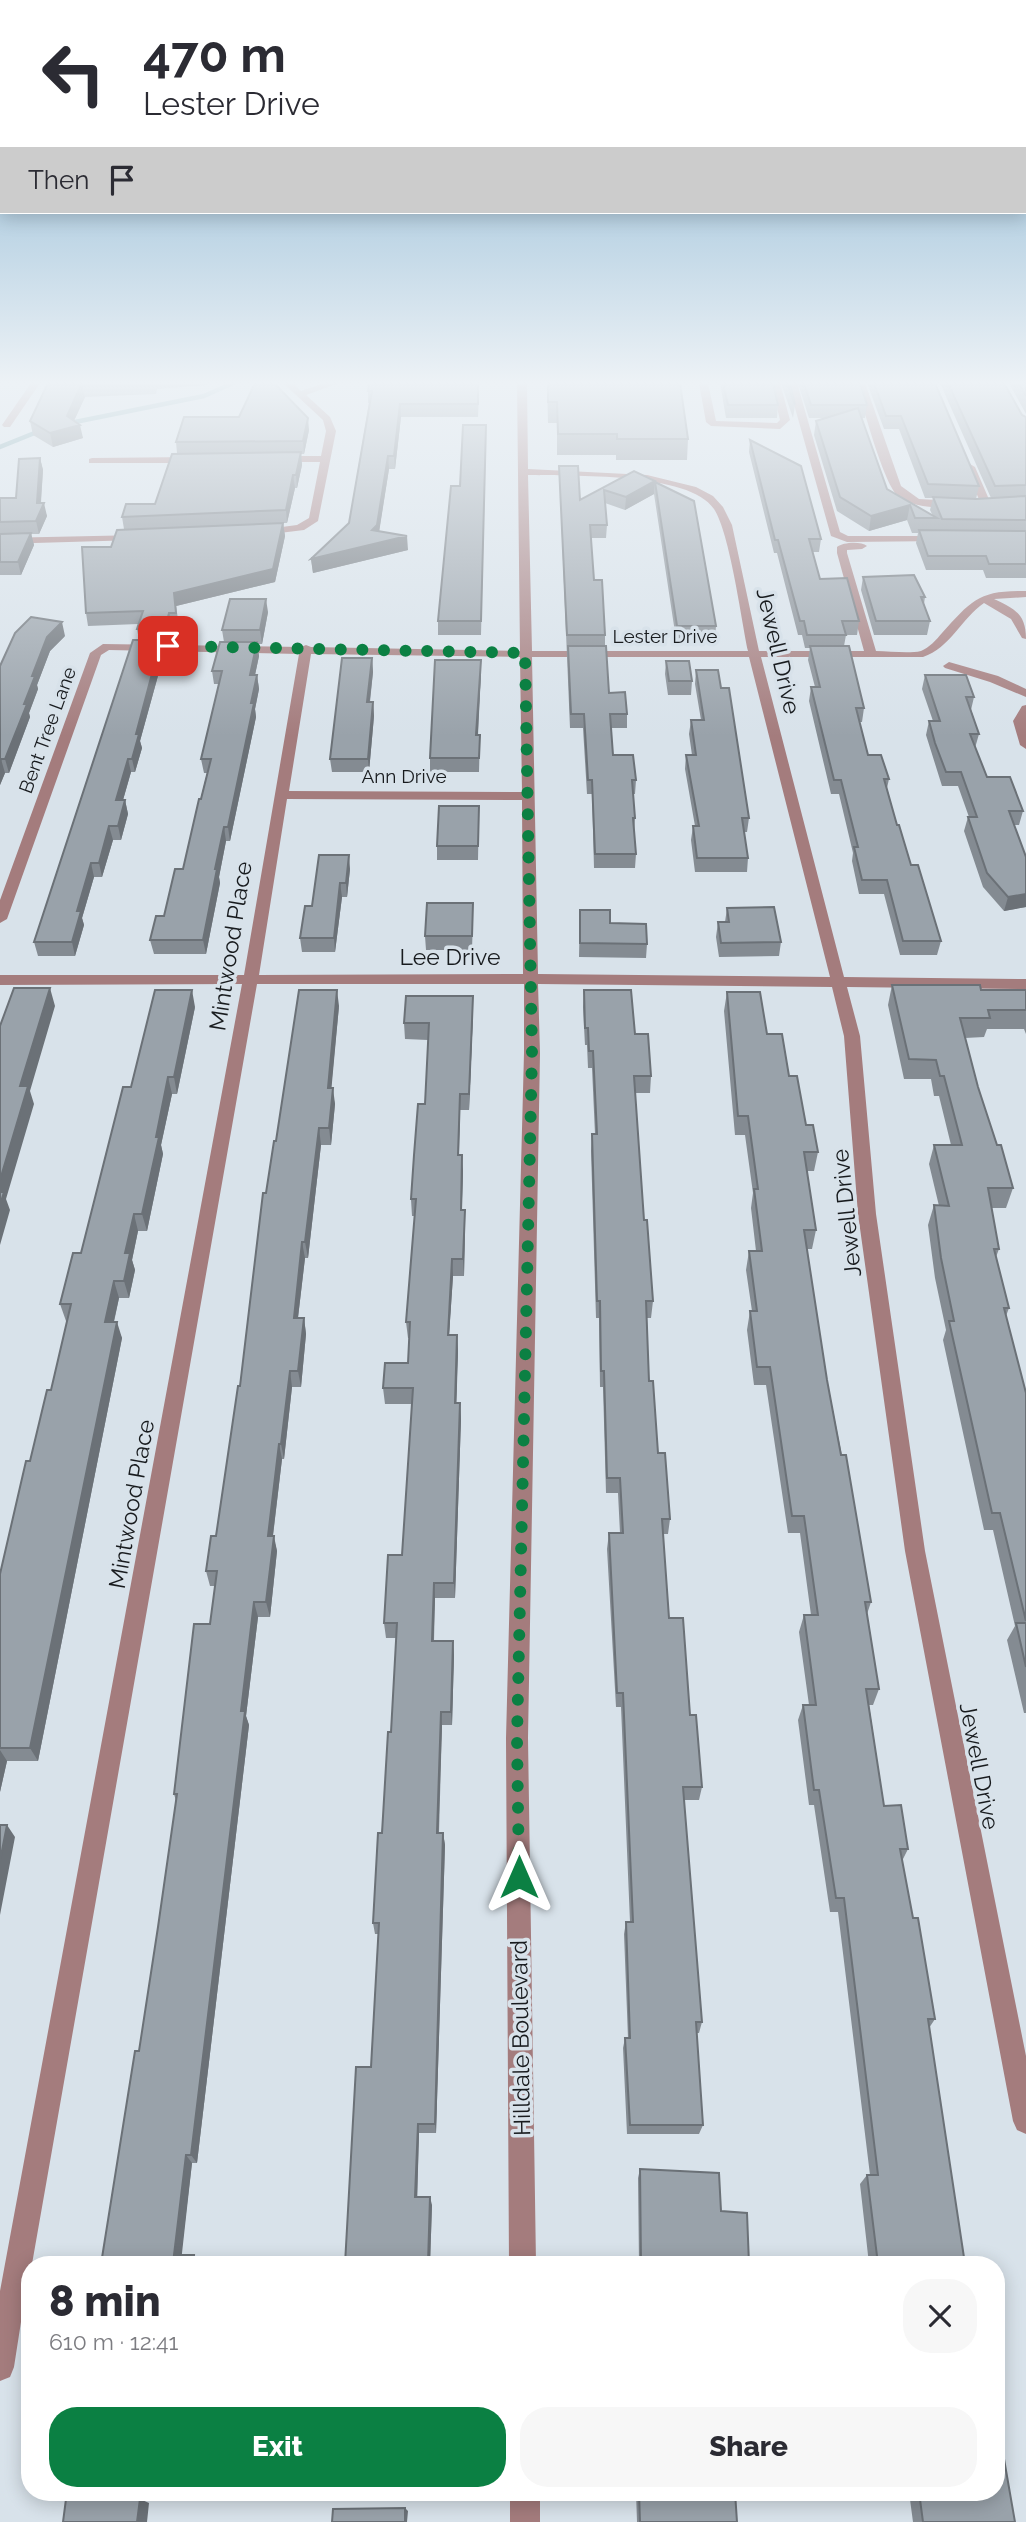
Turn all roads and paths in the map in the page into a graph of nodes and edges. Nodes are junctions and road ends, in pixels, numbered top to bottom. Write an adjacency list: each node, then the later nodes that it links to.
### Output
1 (318, 501): 9 (street)
2 (523, 501): 19 (street, Hilldale Boulevard)
3 (712, 501): 20 (street, Jewell Drive)
4 (826, 501): 11 (street)
5 (916, 501): 7 (street)
6 (985, 501): 7 (street)
7 (986, 504): 8 (street)
8 (999, 504)
9 (252, 532)
10 (146, 537): 12 (street)
11 (957, 539)
12 (0, 541)
13 (946, 546): 21 (street)
14 (1026, 594): 15 (street)
15 (984, 598): 16 (street); 21 (street, Lester Drive)
16 (1026, 636)
17 (113, 645): 18 (street, Lester Drive); 28 (street, Bent Tree Lane)
18 (306, 648): 19 (street, Lester Drive); 26 (street, Mintwood Place)
19 (525, 653): 20 (street, Lester Drive); 27 (street, Hilldale Boulevard)
20 (754, 653): 21 (street, Lester Drive); 32 (street, Jewell Drive)
21 (872, 653)
22 (949, 666): 23 (street)
23 (1026, 693)
24 (1026, 709): 25 (street)
25 (1026, 745)
26 (280, 795): 27 (street, Ann Drive); 29 (street, Mintwood Place)
27 (528, 796): 30 (street, Hilldale Boulevard)
28 (0, 919)
29 (249, 978): 30 (street, Lee Drive); 31 (street, Lee Drive); 36 (street, Mintwood Place)
30 (531, 979): 32 (street, Lee Drive); 35 (street, Hilldale Boulevard)
31 (0, 980)
32 (839, 982): 33 (street, Lee Drive); 34 (street, Jewell Drive)
33 (1026, 984)
34 (1026, 2121)
35 (522, 2256)
36 (0, 2367)
37 (525, 2501): 38 (street)
38 (525, 2522)

